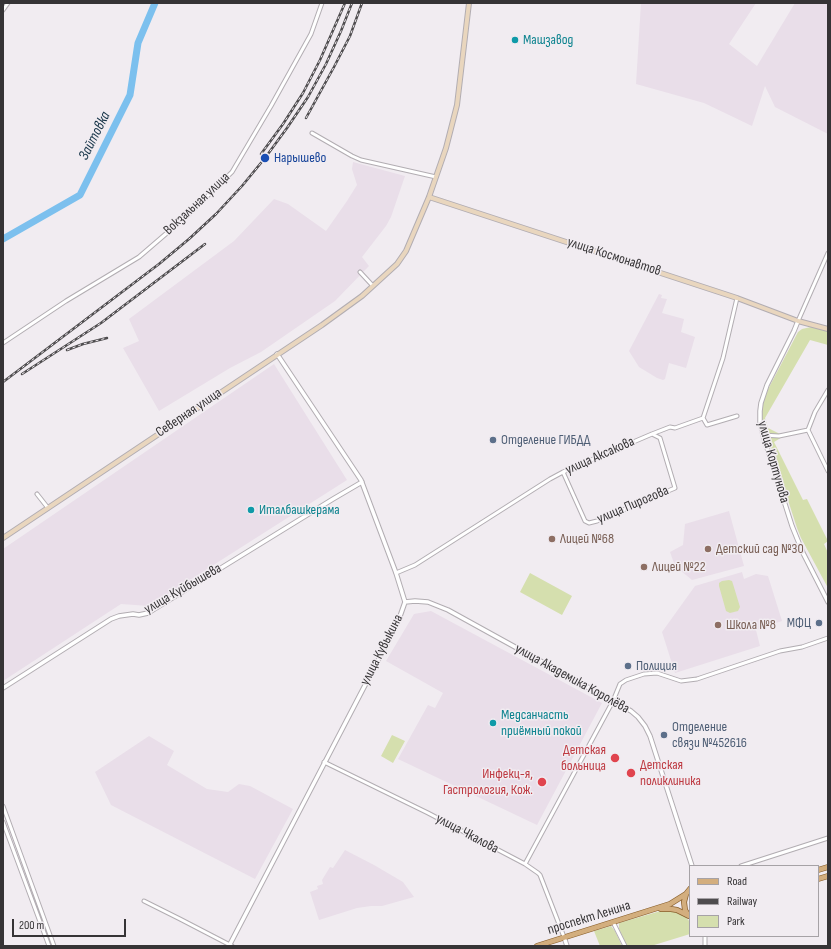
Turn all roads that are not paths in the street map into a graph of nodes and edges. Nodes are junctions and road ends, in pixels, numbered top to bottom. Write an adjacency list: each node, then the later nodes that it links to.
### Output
1 (8, 3): 4 (street)
2 (322, 3): 14 (street, Вокзальная улица)
3 (469, 3): 6 (main road, Северная улица)
4 (3, 10)
5 (312, 133): 6 (street)
6 (436, 177): 7 (main road, Северная улица)
7 (429, 197): 10 (main road, Северная улица); 11 (main road, улица Космонавтов)
8 (828, 253): 12 (street)
9 (360, 272): 10 (street)
10 (373, 286): 15 (main road, Северная улица)
11 (737, 298): 12 (main road, улица Космонавтов); 18 (street)
12 (798, 321): 13 (main road, улица Космонавтов); 21 (street, улица Кортунова)
13 (828, 329)
14 (3, 343)
15 (277, 354): 24 (street, улица Кувыкина); 26 (main road, Северная улица)
16 (828, 391): 19 (street)
17 (737, 416): 18 (street)
18 (703, 418): 20 (street, улица Аксакова)
19 (808, 430): 21 (street); 22 (street)
20 (652, 434): 23 (street, улица Аксакова); 23 (street, улица Пирогова)
21 (763, 435): 30 (street, улица Кортунова)
22 (828, 471)
23 (563, 472): 28 (street, улица Аксакова)
24 (362, 482): 28 (street, улица Кувыкина); 32 (street, улица Куйбышева)
25 (37, 494): 26 (street)
26 (48, 508): 27 (main road, Северная улица)
27 (3, 538)
28 (396, 573): 29 (street, улица Кувыкина)
29 (405, 602): 33 (street, улица Академика Королёва); 34 (street, улица Кувыкина)
30 (828, 602)
31 (828, 638): 33 (street)
32 (3, 688)
33 (613, 701): 38 (street); 39 (street, улица Академика Королёва)
34 (324, 762): 38 (street, улица Чкалова); 49 (street, улица Кувыкина)
35 (3, 806): 51 (street)
36 (3, 822): 50 (street)
37 (828, 838): 40 (street)
38 (525, 864): 48 (street, улица Чкалова)
39 (691, 865)
40 (744, 865)
41 (689, 890): 42 (main road)
42 (686, 894): 44 (main road, проспект Ленина); 45 (main road)
43 (144, 901): 49 (street)
44 (647, 912): 46 (main road, проспект Ленина); 47 (main road, проспект Ленина)
45 (689, 915)
46 (689, 916)
47 (613, 922): 48 (main road, проспект Ленина); 54 (street)
48 (564, 937): 52 (main road, проспект Ленина); 53 (street, улица Чкалова)
49 (230, 945)
50 (49, 946)
51 (54, 946)
52 (537, 946)
53 (568, 946)
54 (625, 946)

